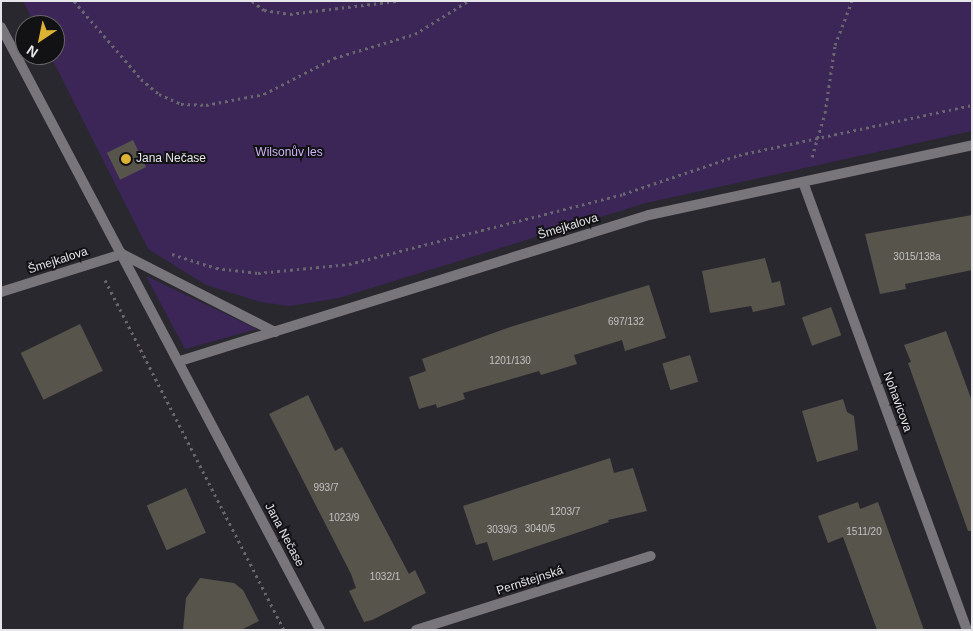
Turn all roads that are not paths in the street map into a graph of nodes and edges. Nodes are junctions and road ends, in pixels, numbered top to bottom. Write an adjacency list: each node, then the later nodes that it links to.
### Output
1 (1, 27): 4 (street, Jana Nečase)
2 (972, 146): 3 (street, Šmejkalova)
3 (803, 182): 6 (street, Šmejkalova); 11 (street, Nohavicova)
4 (122, 254): 5 (street, Šmejkalova); 6 (street); 7 (street, Jana Nečase)
5 (1, 292)
6 (275, 332): 7 (street, Šmejkalova)
7 (180, 362): 9 (street, Jana Nečase)
8 (651, 556): 10 (street, Pernštejnská)
9 (320, 630)
10 (416, 630)
11 (967, 630)

